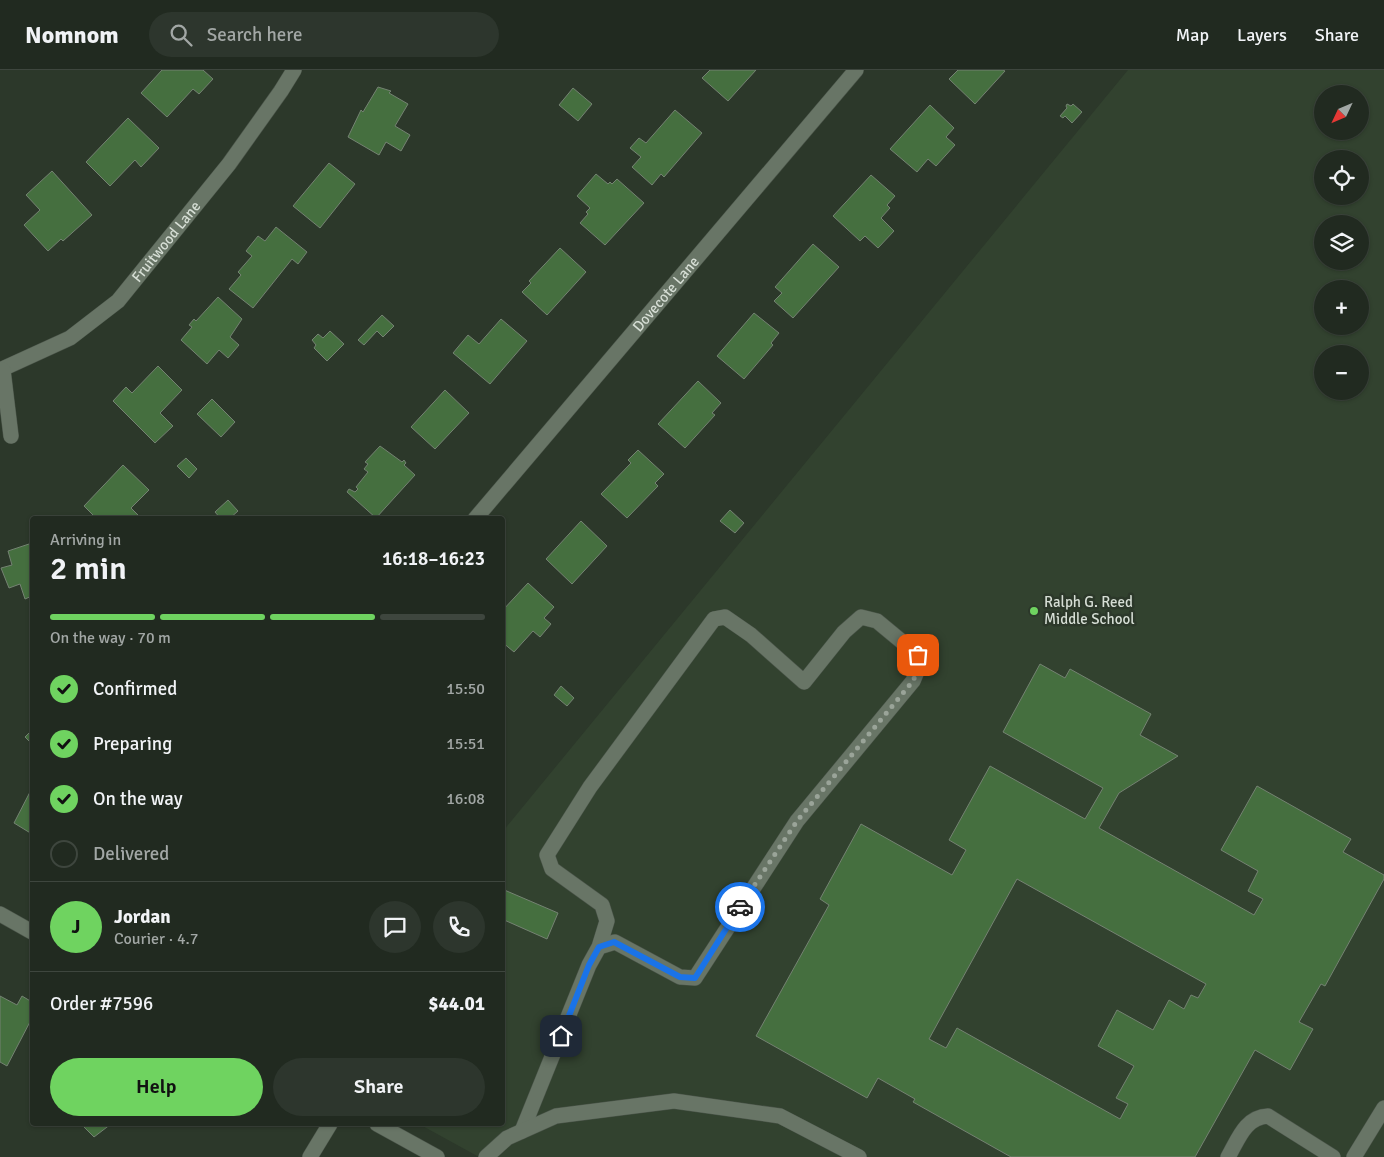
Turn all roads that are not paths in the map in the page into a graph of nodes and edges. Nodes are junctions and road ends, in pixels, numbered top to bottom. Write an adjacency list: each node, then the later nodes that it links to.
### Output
1 (294, 70): 3 (street, Fruitwood Lane)
2 (856, 70): 5 (street, Dovecote Lane)
3 (2, 370): 4 (street)
4 (11, 436)
5 (478, 516)
6 (0, 914): 7 (street)
7 (30, 931)
8 (599, 947): 8 (street); 12 (street)
9 (1384, 1108): 19 (street)
10 (329, 1126): 13 (street)
11 (381, 1126): 14 (street)
12 (522, 1132): 15 (street); 16 (street)
13 (310, 1157)
14 (436, 1157)
15 (486, 1157)
16 (859, 1157)
17 (1228, 1157): 18 (street)
18 (1334, 1157)
19 (1354, 1157)

